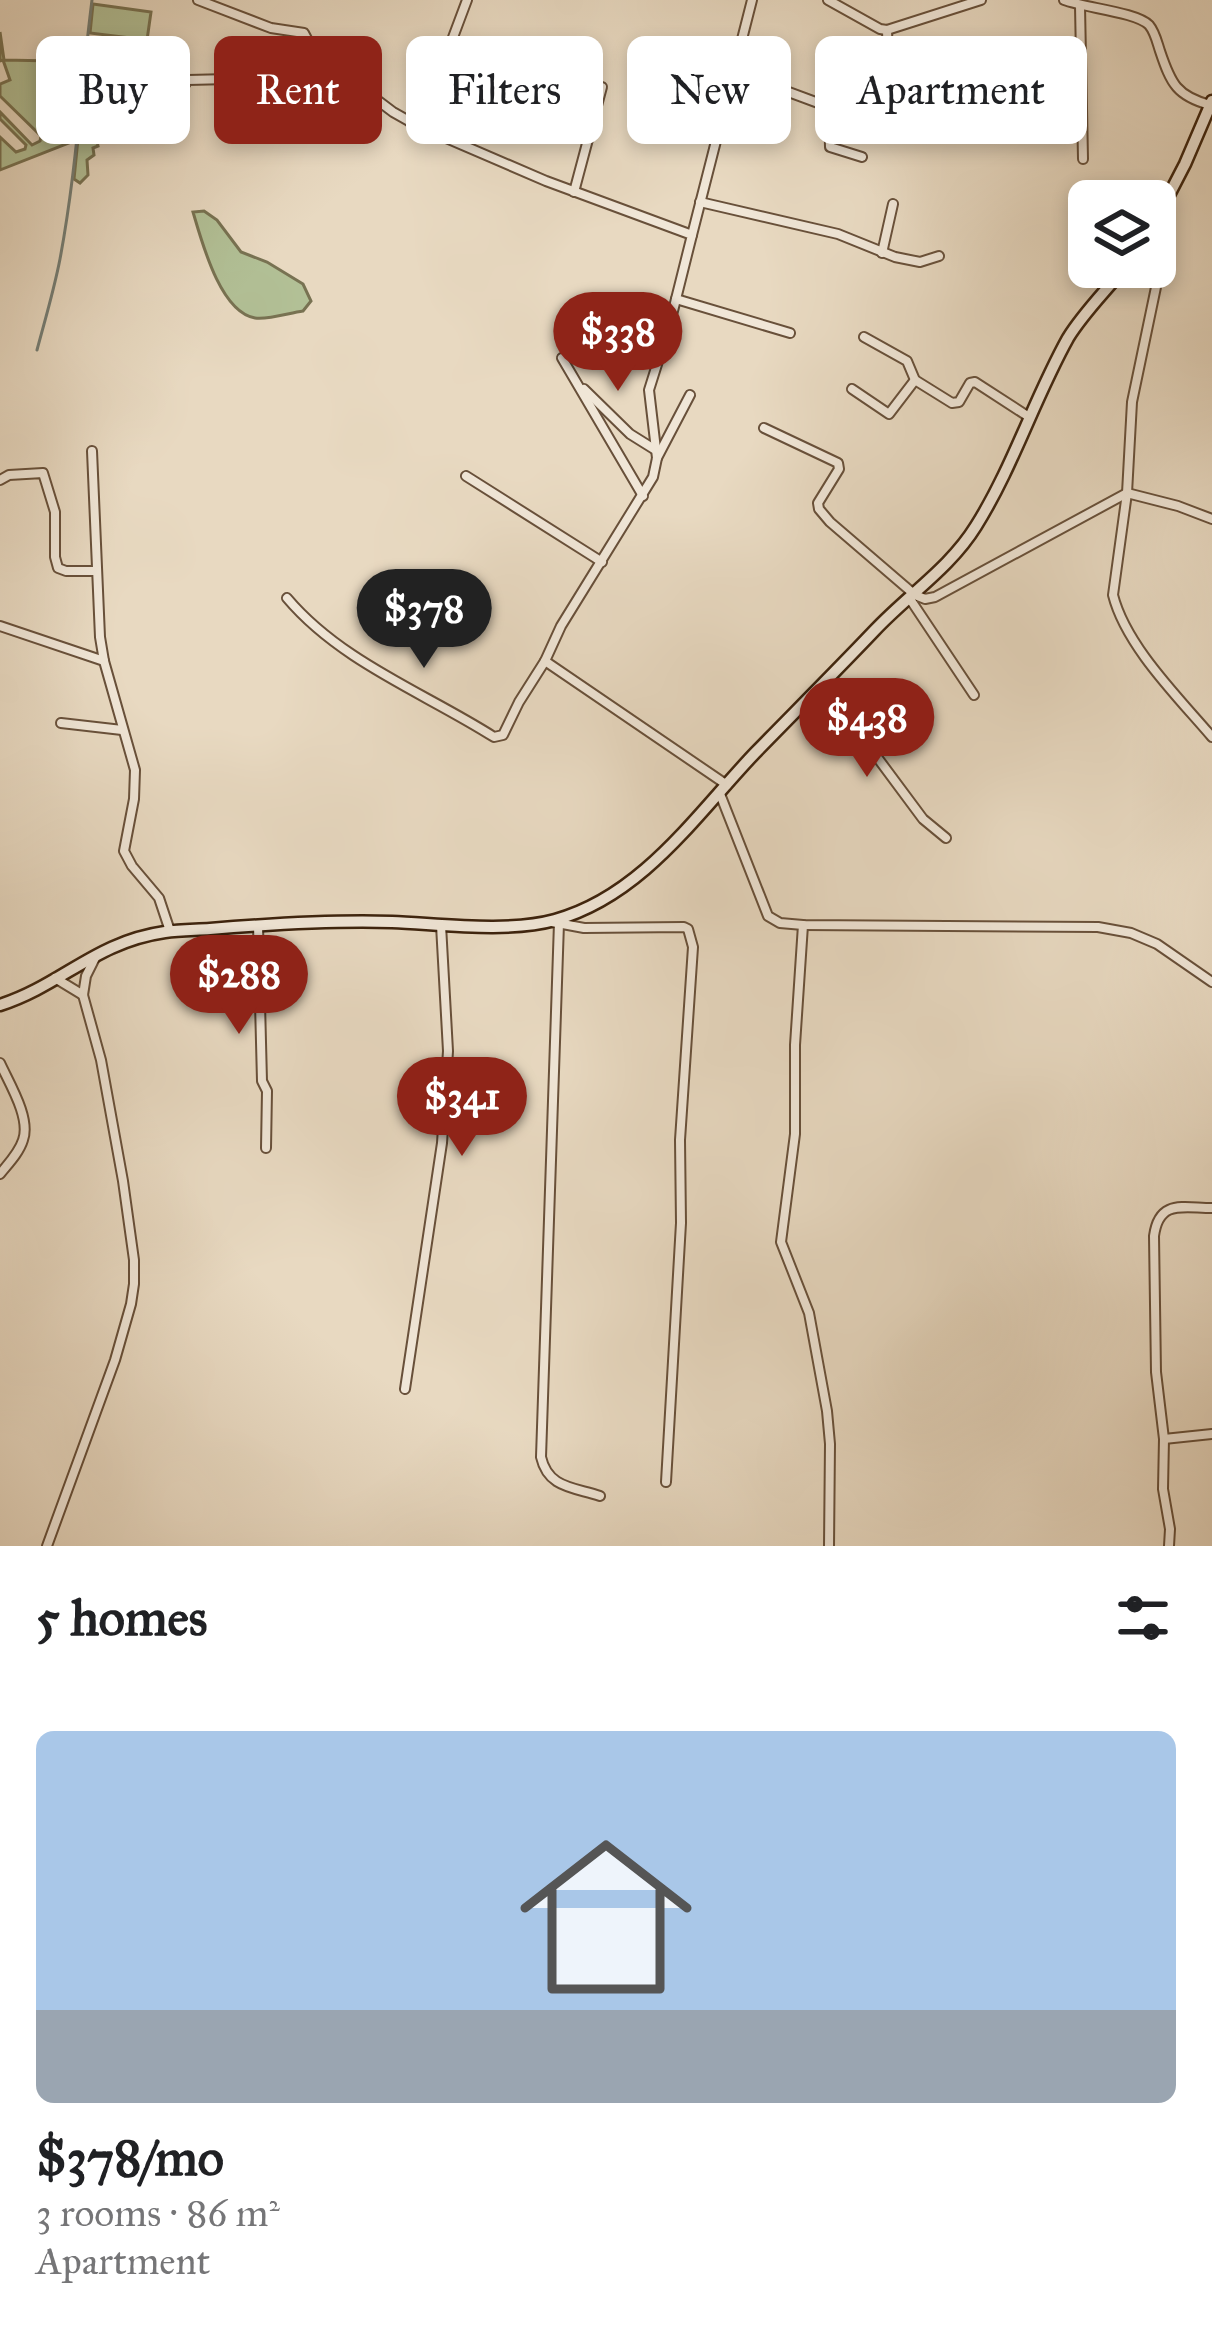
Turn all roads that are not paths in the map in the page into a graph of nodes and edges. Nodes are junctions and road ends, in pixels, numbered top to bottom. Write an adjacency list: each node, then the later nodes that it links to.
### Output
1 (198, 0): 9 (street)
2 (467, 0): 10 (street)
3 (752, 0): 11 (street)
4 (828, 0): 8 (street)
5 (981, 0): 8 (street)
6 (1064, 0): 7 (street)
7 (1080, 6): 14 (street); 19 (street)
8 (887, 30): 12 (street)
9 (306, 36)
10 (454, 36)
11 (742, 36)
12 (887, 36)
13 (791, 92): 18 (street)
14 (1211, 103): 20 (street)
15 (462, 144): 21 (street)
16 (587, 144): 21 (street)
17 (714, 144): 22 (street)
18 (862, 158)
19 (1083, 159)
20 (1176, 181)
21 (574, 192): 24 (street)
22 (700, 202): 24 (street); 25 (street)
23 (893, 204): 25 (street)
24 (692, 235): 29 (street)
25 (882, 253): 26 (street)
26 (939, 256)
27 (1108, 288): 35 (street)
28 (1156, 288): 41 (street)
29 (676, 299): 30 (street); 38 (street)
30 (790, 333)
31 (863, 337): 32 (street)
32 (915, 380): 33 (street); 35 (street)
33 (852, 389)
34 (690, 395): 38 (street)
35 (1029, 417): 46 (street)
36 (764, 428): 46 (street)
37 (92, 451): 45 (street)
38 (656, 454): 42 (street); 42 (street)
39 (466, 476): 44 (street)
40 (0, 480): 45 (street)
41 (1127, 493): 43 (street); 46 (street); 55 (street)
42 (643, 497): 44 (street)
43 (1212, 519)
44 (602, 562): 50 (street)
45 (98, 571): 49 (street)
46 (913, 597): 51 (street); 52 (street)
47 (286, 598): 50 (street)
48 (0, 626): 49 (street)
49 (104, 661): 54 (street)
50 (545, 661): 56 (street)
51 (819, 689): 56 (street); 57 (street)
52 (974, 695)
53 (61, 722): 54 (street)
54 (122, 730): 62 (street)
55 (1212, 736)
56 (723, 789): 58 (street); 61 (street)
57 (946, 838)
58 (555, 922): 60 (street); 75 (street); 76 (street)
59 (258, 925): 60 (street); 62 (street); 69 (street)
60 (441, 925): 72 (street)
61 (803, 925): 65 (street); 78 (street)
62 (170, 931): 63 (street)
63 (100, 951): 64 (street); 66 (street)
64 (55, 978): 66 (street); 67 (street)
65 (1212, 982)
66 (83, 994): 77 (street)
67 (0, 1005)
68 (0, 1063): 70 (street)
69 (266, 1148)
70 (0, 1174)
71 (1212, 1208): 74 (street)
72 (405, 1389)
73 (1212, 1434): 74 (street)
74 (1164, 1439): 79 (street)
75 (666, 1483)
76 (600, 1496)
77 (47, 1546)
78 (829, 1546)
79 (1169, 1546)

